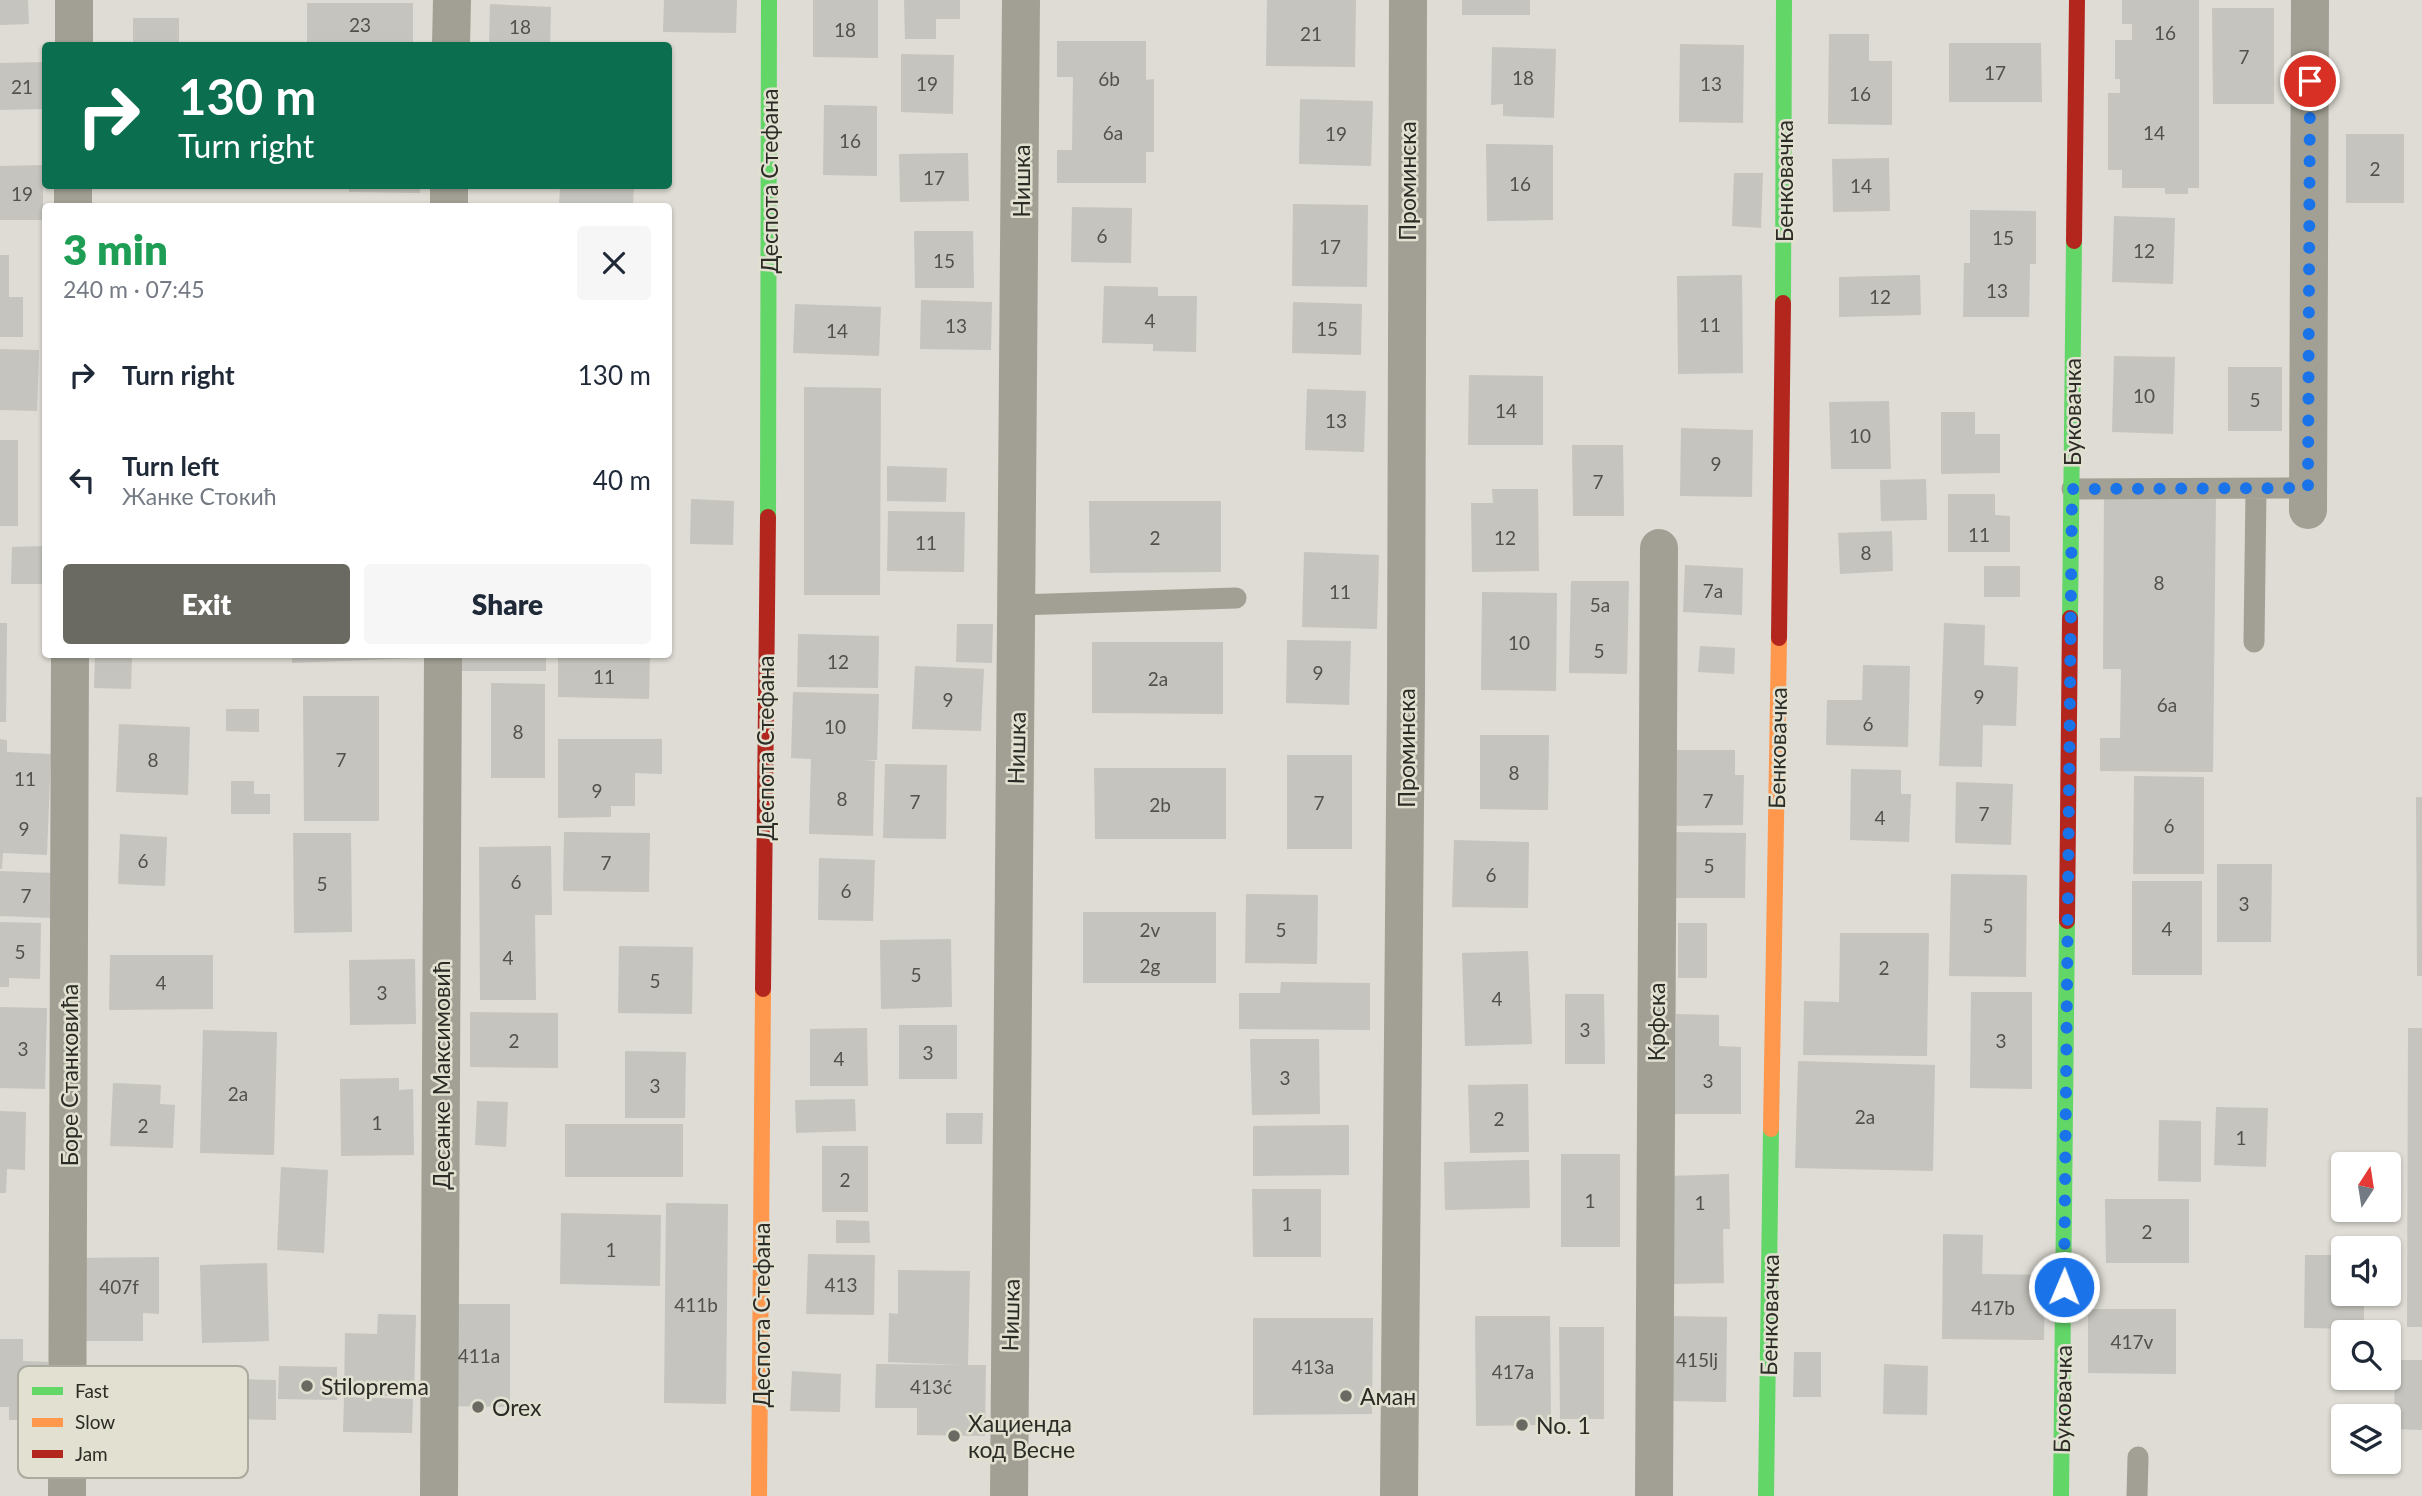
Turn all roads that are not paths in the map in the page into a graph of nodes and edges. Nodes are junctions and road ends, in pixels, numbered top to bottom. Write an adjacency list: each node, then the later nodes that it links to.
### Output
1 (74, 0): 9 (street)
2 (452, 0): 10 (street)
3 (769, 0): 25 (street, Деспота Стефана)
4 (1021, 0): 16 (street, Нишка)
5 (1408, 0): 27 (street, Проминска)
6 (1784, 0): 29 (street, Бенковачка)
7 (2077, 0): 11 (street, Буковачка)
8 (2310, 0): 13 (street)
9 (74, 42)
10 (452, 42)
11 (2072, 489): 12 (lane); 30 (street, Буковачка)
12 (2256, 490): 13 (lane); 17 (lane)
13 (2308, 499)
14 (1659, 548): 28 (street, Крфска)
15 (1236, 598): 16 (lane)
16 (1018, 605): 26 (street, Нишка)
17 (2254, 642)
18 (71, 658): 20 (street, Боре Станковића)
19 (443, 658): 24 (street, Десанке Максимовић)
20 (68, 1366)
21 (2138, 1457): 31 (lane)
22 (68, 1478): 23 (street, Боре Станковића)
23 (68, 1496)
24 (439, 1496)
25 (759, 1496)
26 (1009, 1496)
27 (1399, 1496)
28 (1654, 1496)
29 (1766, 1496)
30 (2061, 1496)
31 (2137, 1496)

